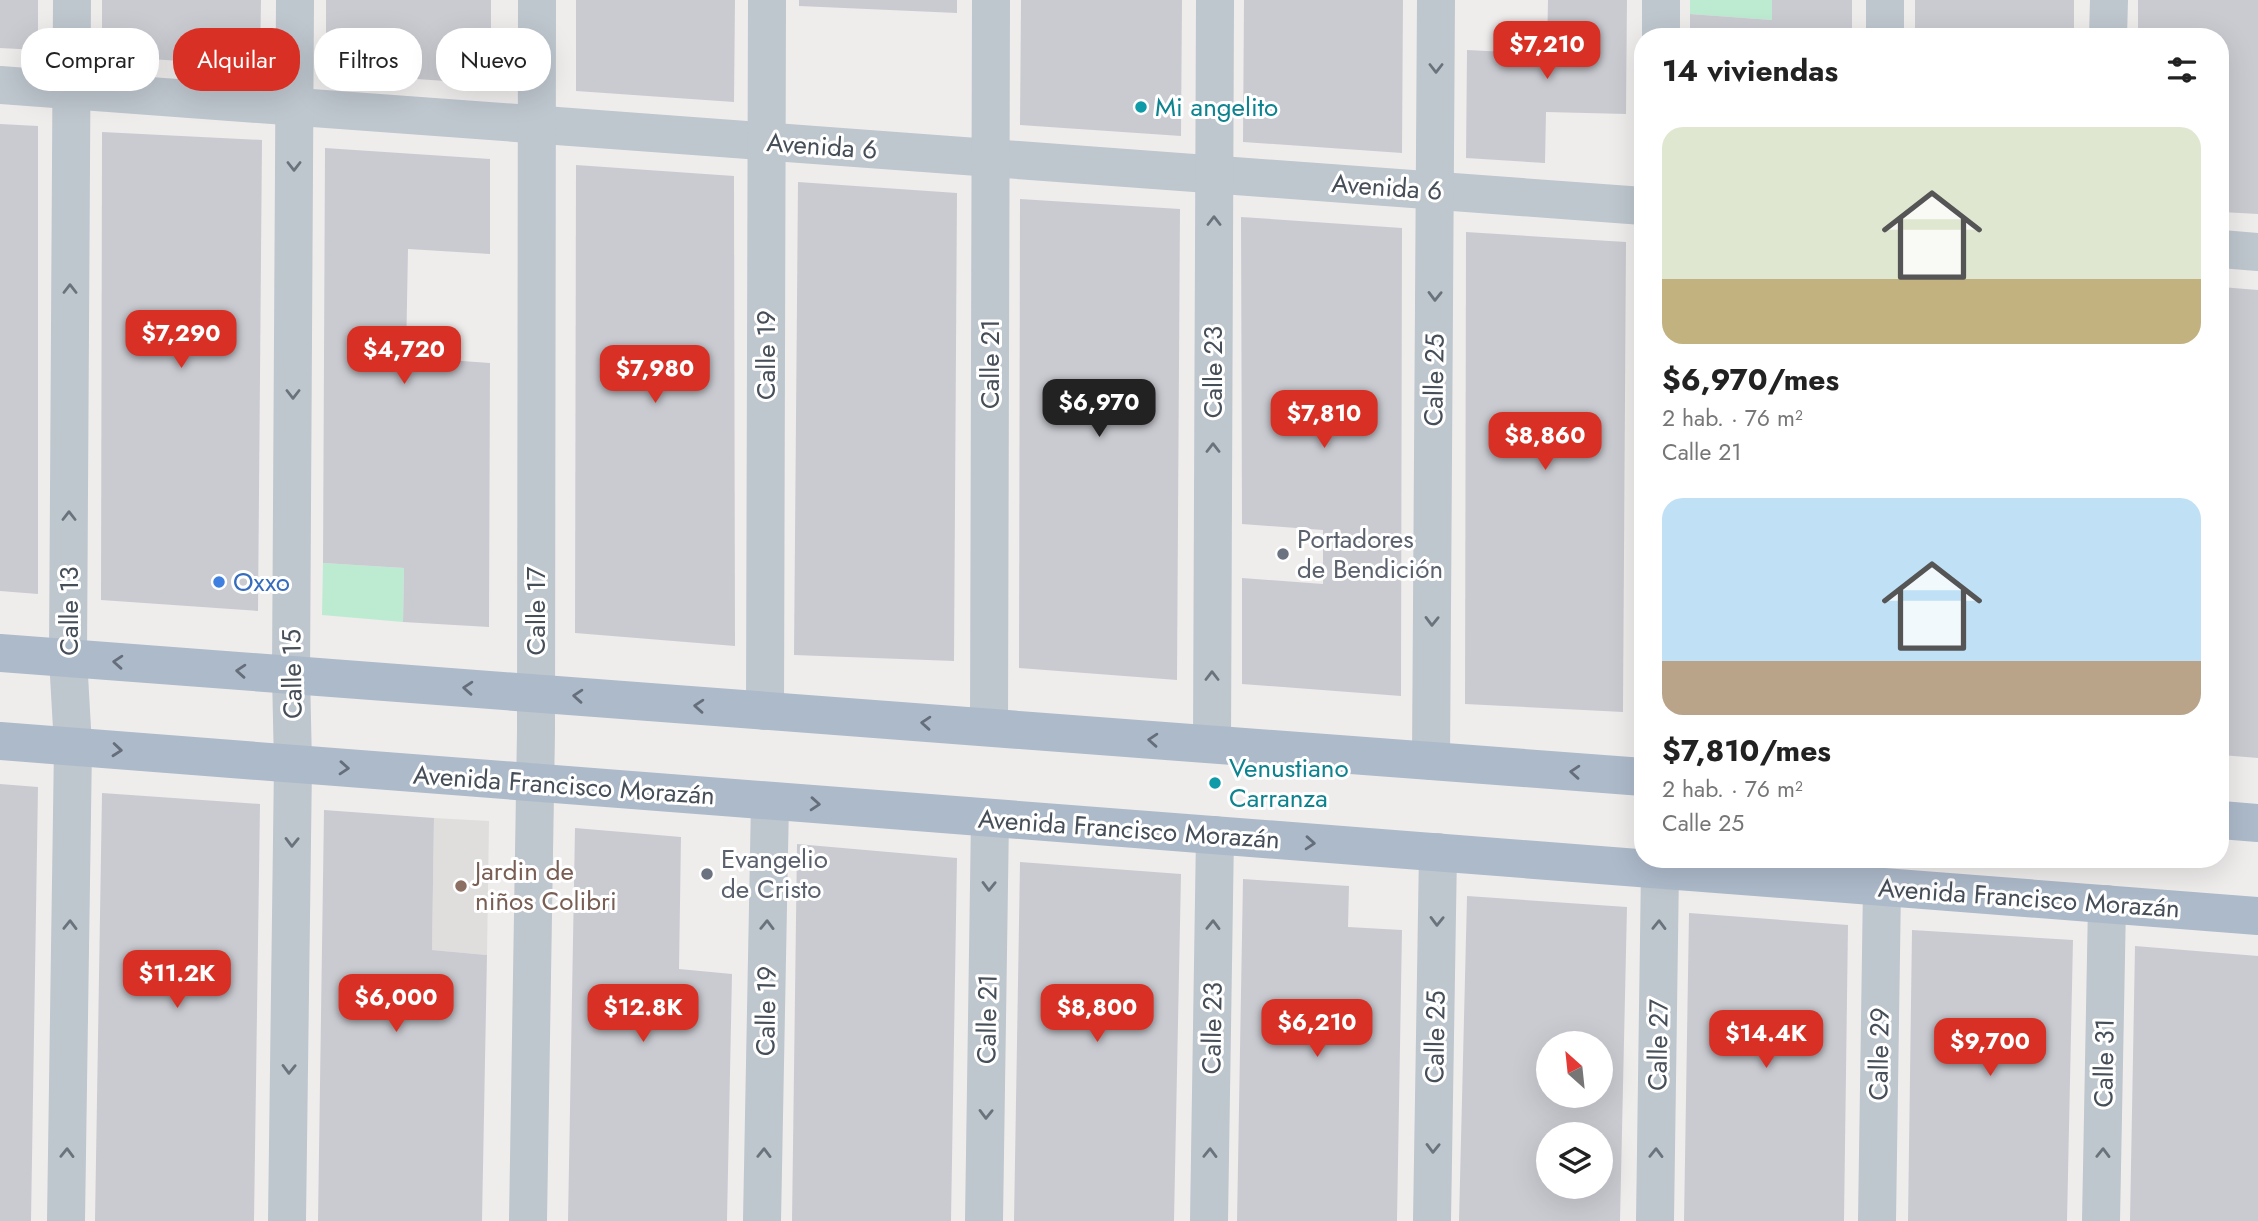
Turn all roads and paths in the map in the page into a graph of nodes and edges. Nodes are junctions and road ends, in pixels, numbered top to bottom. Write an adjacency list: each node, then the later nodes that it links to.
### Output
1 (72, 0): 11 (street, Calle 13)
2 (295, 0): 19 (street, Calle 15)
3 (537, 0): 20 (street, Calle 17)
4 (767, 0): 21 (street, Calle 19)
5 (991, 0): 22 (street, Calle 21)
6 (1215, 0): 23 (street, Calle 23)
7 (1436, 0): 24 (street, Calle 25, one-way to 24)
8 (1661, 0): 12 (street)
9 (1885, 0): 13 (street)
10 (2109, 0): 14 (street)
11 (72, 28)
12 (1661, 28)
13 (1885, 28)
14 (2108, 28)
15 (0, 85): 16 (street, Avenida 6)
16 (21, 86)
17 (71, 91): 29 (street, Calle 13, one-way to 17)
18 (84, 91): 19 (street, Avenida 6)
19 (294, 107): 20 (street, Avenida 6); 30 (street, Calle 15, one-way to 30)
20 (537, 124): 21 (street, Avenida 6); 31 (street, Calle 17)
21 (767, 141): 22 (street, Avenida 6); 32 (street, Calle 19)
22 (991, 158): 23 (street, Avenida 6); 33 (street, Calle 21)
23 (1214, 175): 24 (street, Avenida 6); 35 (street, Calle 23, one-way to 23)
24 (1436, 191): 25 (street, Avenida 6); 37 (street, Calle 25, one-way to 37)
25 (1634, 205)
26 (2229, 250): 27 (street)
27 (2258, 252)
28 (0, 653): 29 (main road)
29 (68, 658): 30 (main road, one-way to 29); 36 (street, Calle 13)
30 (291, 675): 31 (main road, one-way to 30); 38 (street, Calle 15)
31 (536, 693): 32 (main road, one-way to 31); 40 (street, Calle 17)
32 (765, 710): 33 (main road, one-way to 32)
33 (989, 727): 35 (main road, one-way to 33)
34 (0, 741): 36 (main road, Avenida Francisco Morazán)
35 (1212, 744): 37 (main road)
36 (73, 746): 38 (main road, Avenida Francisco Morazán, one-way to 38); 53 (street, Calle 13, one-way to 36)
37 (1431, 761): 39 (main road, one-way to 37)
38 (293, 764): 40 (main road, Avenida Francisco Morazán, one-way to 40); 54 (street, Calle 15, one-way to 54)
39 (1634, 776)
40 (535, 782): 41 (main road, Avenida Francisco Morazán); 55 (street, Calle 17)
41 (770, 801): 42 (main road, Avenida Francisco Morazán, one-way to 42); 56 (street, Calle 19, one-way to 41)
42 (990, 818): 45 (main road, Avenida Francisco Morazán); 57 (street, Calle 21, one-way to 57)
43 (2229, 821): 44 (main road)
44 (2258, 823)
45 (1215, 835): 46 (main road, Avenida Francisco Morazán, one-way to 46); 58 (street, Calle 23, one-way to 45)
46 (1438, 852): 47 (main road, Avenida Francisco Morazán); 59 (street, Calle 25, one-way to 59)
47 (1634, 867)
48 (1647, 868): 49 (main road, Avenida Francisco Morazán)
49 (1660, 869): 50 (main road, Avenida Francisco Morazán); 60 (street, Calle 27, one-way to 49)
50 (1882, 887): 51 (main road, Avenida Francisco Morazán); 61 (street, Calle 29)
51 (2107, 904): 52 (main road, Avenida Francisco Morazán); 62 (street, Calle 31, one-way to 51)
52 (2258, 916)
53 (65, 1221)
54 (287, 1221)
55 (528, 1221)
56 (762, 1221)
57 (984, 1221)
58 (1209, 1221)
59 (1432, 1221)
60 (1655, 1221)
61 (1877, 1221)
62 (2101, 1221)

